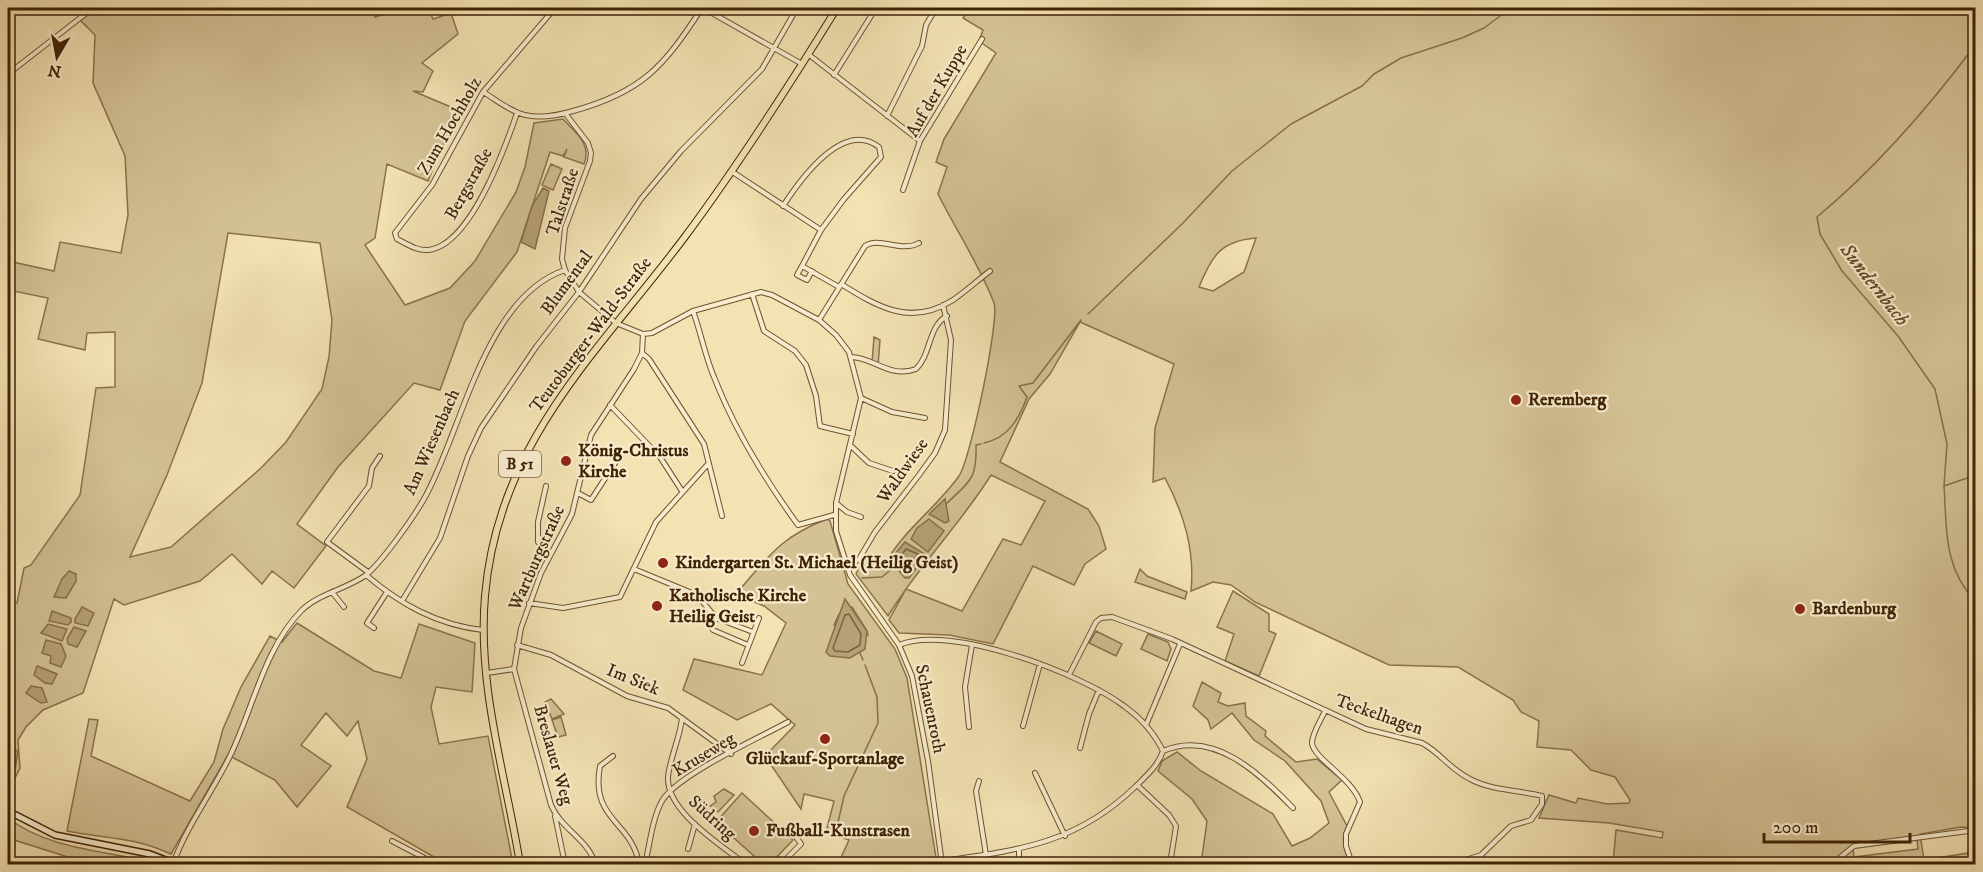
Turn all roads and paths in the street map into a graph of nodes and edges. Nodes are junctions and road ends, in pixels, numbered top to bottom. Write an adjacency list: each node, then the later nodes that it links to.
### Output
1 (93, 8): 12 (street)
2 (555, 8): 14 (street, Zum Hochholz)
3 (703, 8): 9 (street); 16 (street)
4 (797, 8): 9 (street, Blumental)
5 (837, 8): 10 (main road, Teutoburger-Wald-Straße / B 51)
6 (876, 8): 13 (street)
7 (936, 8): 17 (street)
8 (982, 39): 18 (street, Auf der Kuppe)
9 (775, 48): 11 (street); 30 (street, Blumental)
10 (808, 54): 11 (main road, Teutoburger-Wald-Straße / B 51); 13 (street)
11 (802, 64): 19 (main road, Teutoburger-Wald-Straße / B 51)
12 (8, 74)
13 (834, 75): 17 (street)
14 (483, 92): 15 (street); 23 (street, Zum Hochholz)
15 (518, 113): 16 (street); 23 (street, Bergstraße)
16 (565, 113): 26 (street, Talstraße)
17 (886, 116): 18 (street)
18 (920, 141): 20 (street, Auf der Kuppe)
19 (731, 171): 21 (street); 36 (main road, Teutoburger-Wald-Straße / B 51)
20 (903, 190)
21 (783, 206): 22 (street); 22 (street)
22 (821, 230): 25 (street)
23 (395, 233)
24 (919, 243): 29 (street)
25 (802, 266): 27 (street); 27 (street)
26 (565, 270): 30 (street, Talstraße); 59 (street, Am Wiesenbach)
27 (812, 271): 29 (street)
28 (990, 271): 32 (street)
29 (840, 286): 32 (street); 35 (street)
30 (579, 292): 36 (street, Talstraße); 62 (street, Blumental)
31 (752, 294): 33 (street); 35 (street); 43 (street)
32 (943, 305): 34 (street, Waldwiese)
33 (693, 311): 37 (street); 53 (street)
34 (947, 316): 39 (street); 57 (street, Waldwiese)
35 (819, 320): 39 (street)
36 (616, 322): 37 (street, Talstraße); 68 (main road, Teutoburger-Wald-Straße / B 51)
37 (643, 334): 38 (street, Wartburgstraße)
38 (642, 352): 41 (street, Wartburgstraße); 47 (street)
39 (851, 357): 40 (street)
40 (861, 398): 42 (street); 43 (street)
41 (610, 405): 50 (street); 51 (street, Wartburgstraße)
42 (925, 418)
43 (853, 434): 44 (street)
44 (850, 446): 48 (street); 52 (street)
45 (380, 456): 59 (street)
46 (617, 460): 51 (street, Wartburgstraße)
47 (708, 464): 50 (street); 54 (street)
48 (893, 471)
49 (546, 486): 56 (street)
50 (682, 492): 58 (street)
51 (578, 493): 56 (street, Wartburgstraße)
52 (836, 503): 53 (street); 55 (street)
53 (834, 515): 57 (street, Schauenroth)
54 (722, 516)
55 (861, 517)
56 (551, 554): 63 (street, Wartburgstraße)
57 (847, 568): 73 (street, Schauenroth)
58 (634, 569): 63 (street); 65 (street)
59 (367, 573): 60 (street, Am Wiesenbach); 61 (street)
60 (332, 592): 64 (street); 107 (street, Am Wiesenbach)
61 (387, 592): 62 (street); 67 (street)
62 (402, 601): 68 (street)
63 (530, 603): 71 (street, Wartburgstraße)
64 (344, 607)
65 (716, 618): 69 (street); 72 (street)
66 (759, 618): 69 (street)
67 (374, 628)
68 (483, 630): 78 (main road, Teutoburger-Wald-Straße / B 51)
69 (753, 632): 72 (street)
70 (1180, 644): 79 (street, Teckelhagen); 81 (street, Teckelhagen); 84 (street)
71 (517, 645): 77 (street, Wartburgstraße); 82 (street, Im Siek)
72 (748, 645): 75 (street)
73 (899, 645): 74 (street); 106 (street, Schauenroth)
74 (972, 645): 76 (street); 86 (street)
75 (742, 663)
76 (1040, 664): 79 (street); 85 (street)
77 (514, 669): 78 (street); 97 (street, Breslauer Weg)
78 (486, 673): 109 (main road, Teutoburger-Wald-Straße / B 51)
79 (1069, 675): 80 (street)
80 (1100, 690): 84 (street); 87 (street)
81 (1324, 711): 120 (street); 121 (street, Teckelhagen)
82 (682, 717): 89 (street, Im Siek); 94 (street)
83 (788, 722): 89 (street, Kruseweg)
84 (1146, 725): 88 (street)
85 (1023, 726)
86 (969, 727)
87 (1080, 748)
88 (1163, 751): 93 (street); 95 (street)
89 (731, 754): 94 (street, Kruseweg)
90 (613, 756): 114 (street)
91 (1035, 773): 101 (street)
92 (979, 781): 105 (street)
93 (1137, 785): 101 (street); 119 (street)
94 (668, 790): 98 (street, Südring); 115 (street, Kruseweg)
95 (1293, 808)
96 (8, 810): 107 (street)
97 (555, 815): 110 (street); 111 (street, Breslauer Weg)
98 (695, 824): 103 (street); 116 (street, Südring)
99 (1976, 830): 122 (street)
100 (792, 831): 117 (street)
101 (1065, 836): 104 (street)
102 (392, 841): 108 (street)
103 (688, 849)
104 (1019, 850): 105 (street); 118 (street)
105 (986, 855): 106 (street)
106 (942, 863)
107 (174, 864)
108 (436, 864)
109 (520, 864)
110 (565, 864)
111 (595, 864)
112 (624, 864): 113 (street)
113 (634, 864)
114 (639, 864)
115 (645, 864)
116 (745, 864)
117 (781, 864)
118 (1019, 864)
119 (1170, 864)
120 (1352, 864)
121 (1453, 864)
122 (1832, 864)

